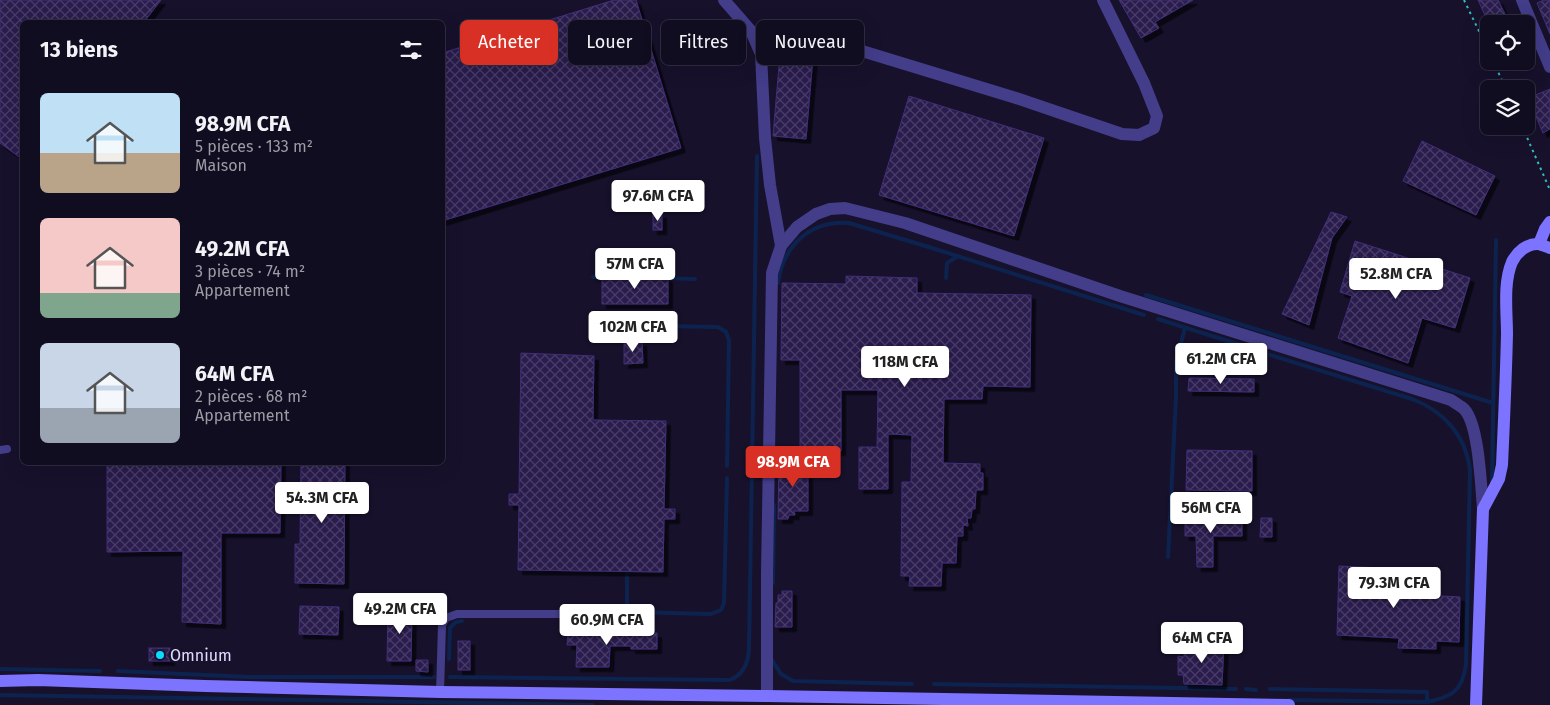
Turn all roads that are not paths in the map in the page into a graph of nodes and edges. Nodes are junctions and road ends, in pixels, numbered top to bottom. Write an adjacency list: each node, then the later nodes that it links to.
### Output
1 (724, 0): 4 (street)
2 (1103, 0): 5 (street)
3 (1522, 0): 7 (street)
4 (756, 44)
5 (864, 52)
6 (762, 65): 9 (street)
7 (1550, 67)
8 (1550, 222): 10 (main road)
9 (781, 246): 11 (street); 15 (street)
10 (1545, 246): 11 (main road)
11 (1483, 509): 17 (main road)
12 (575, 614): 14 (lane)
13 (0, 681): 14 (main road)
14 (440, 692): 15 (main road)
15 (767, 696): 16 (main road)
16 (1289, 705)
17 (1476, 705)

